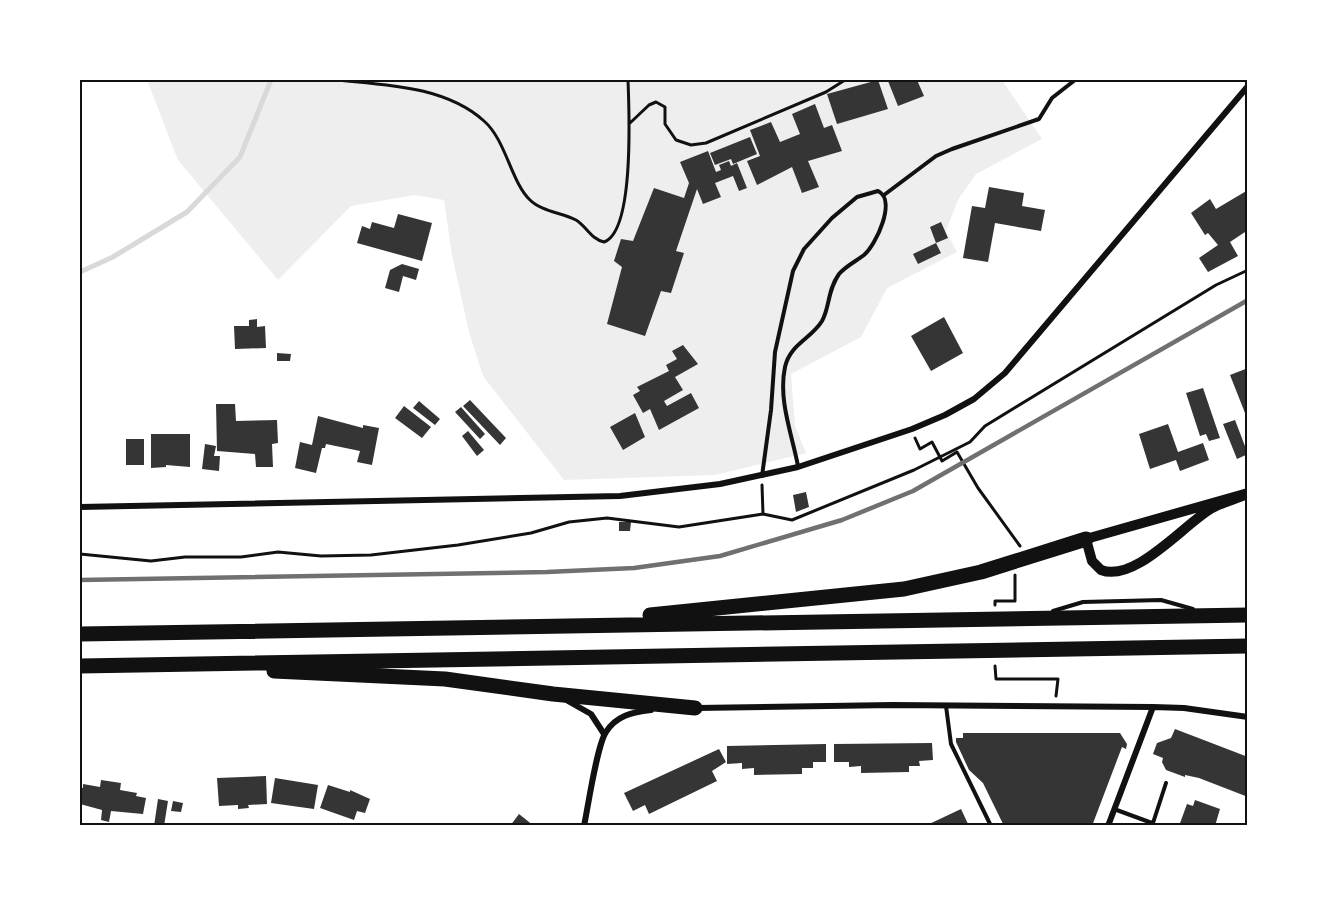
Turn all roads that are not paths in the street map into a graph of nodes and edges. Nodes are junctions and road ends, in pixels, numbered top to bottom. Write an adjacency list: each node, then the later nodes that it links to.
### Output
1 (1075, 80): 3 (lane)
2 (1248, 86): 6 (street)
3 (884, 195): 4 (lane); 5 (lane)
4 (773, 368): 5 (lane); 7 (lane)
5 (784, 368): 6 (lane)
6 (798, 467): 7 (street)
7 (762, 477): 9 (street)
8 (1248, 494): 10 (street); 10 (street)
9 (80, 507)
10 (1086, 539): 12 (highway)
11 (1248, 615): 12 (highway)
12 (536, 626): 13 (highway)
13 (80, 634)
14 (1248, 646): 15 (highway)
15 (138, 665): 16 (highway); 17 (highway)
16 (80, 666)
17 (553, 694): 20 (highway); 22 (street)
18 (946, 705): 19 (street); 20 (street); 27 (lane)
19 (1153, 707): 21 (street); 24 (street)
20 (695, 708): 22 (street)
21 (1248, 717)
22 (604, 734): 26 (street)
23 (1166, 783): 25 (lane)
24 (1114, 809): 25 (lane); 28 (street)
25 (1152, 824)
26 (584, 825)
27 (991, 825)
28 (1108, 825)

